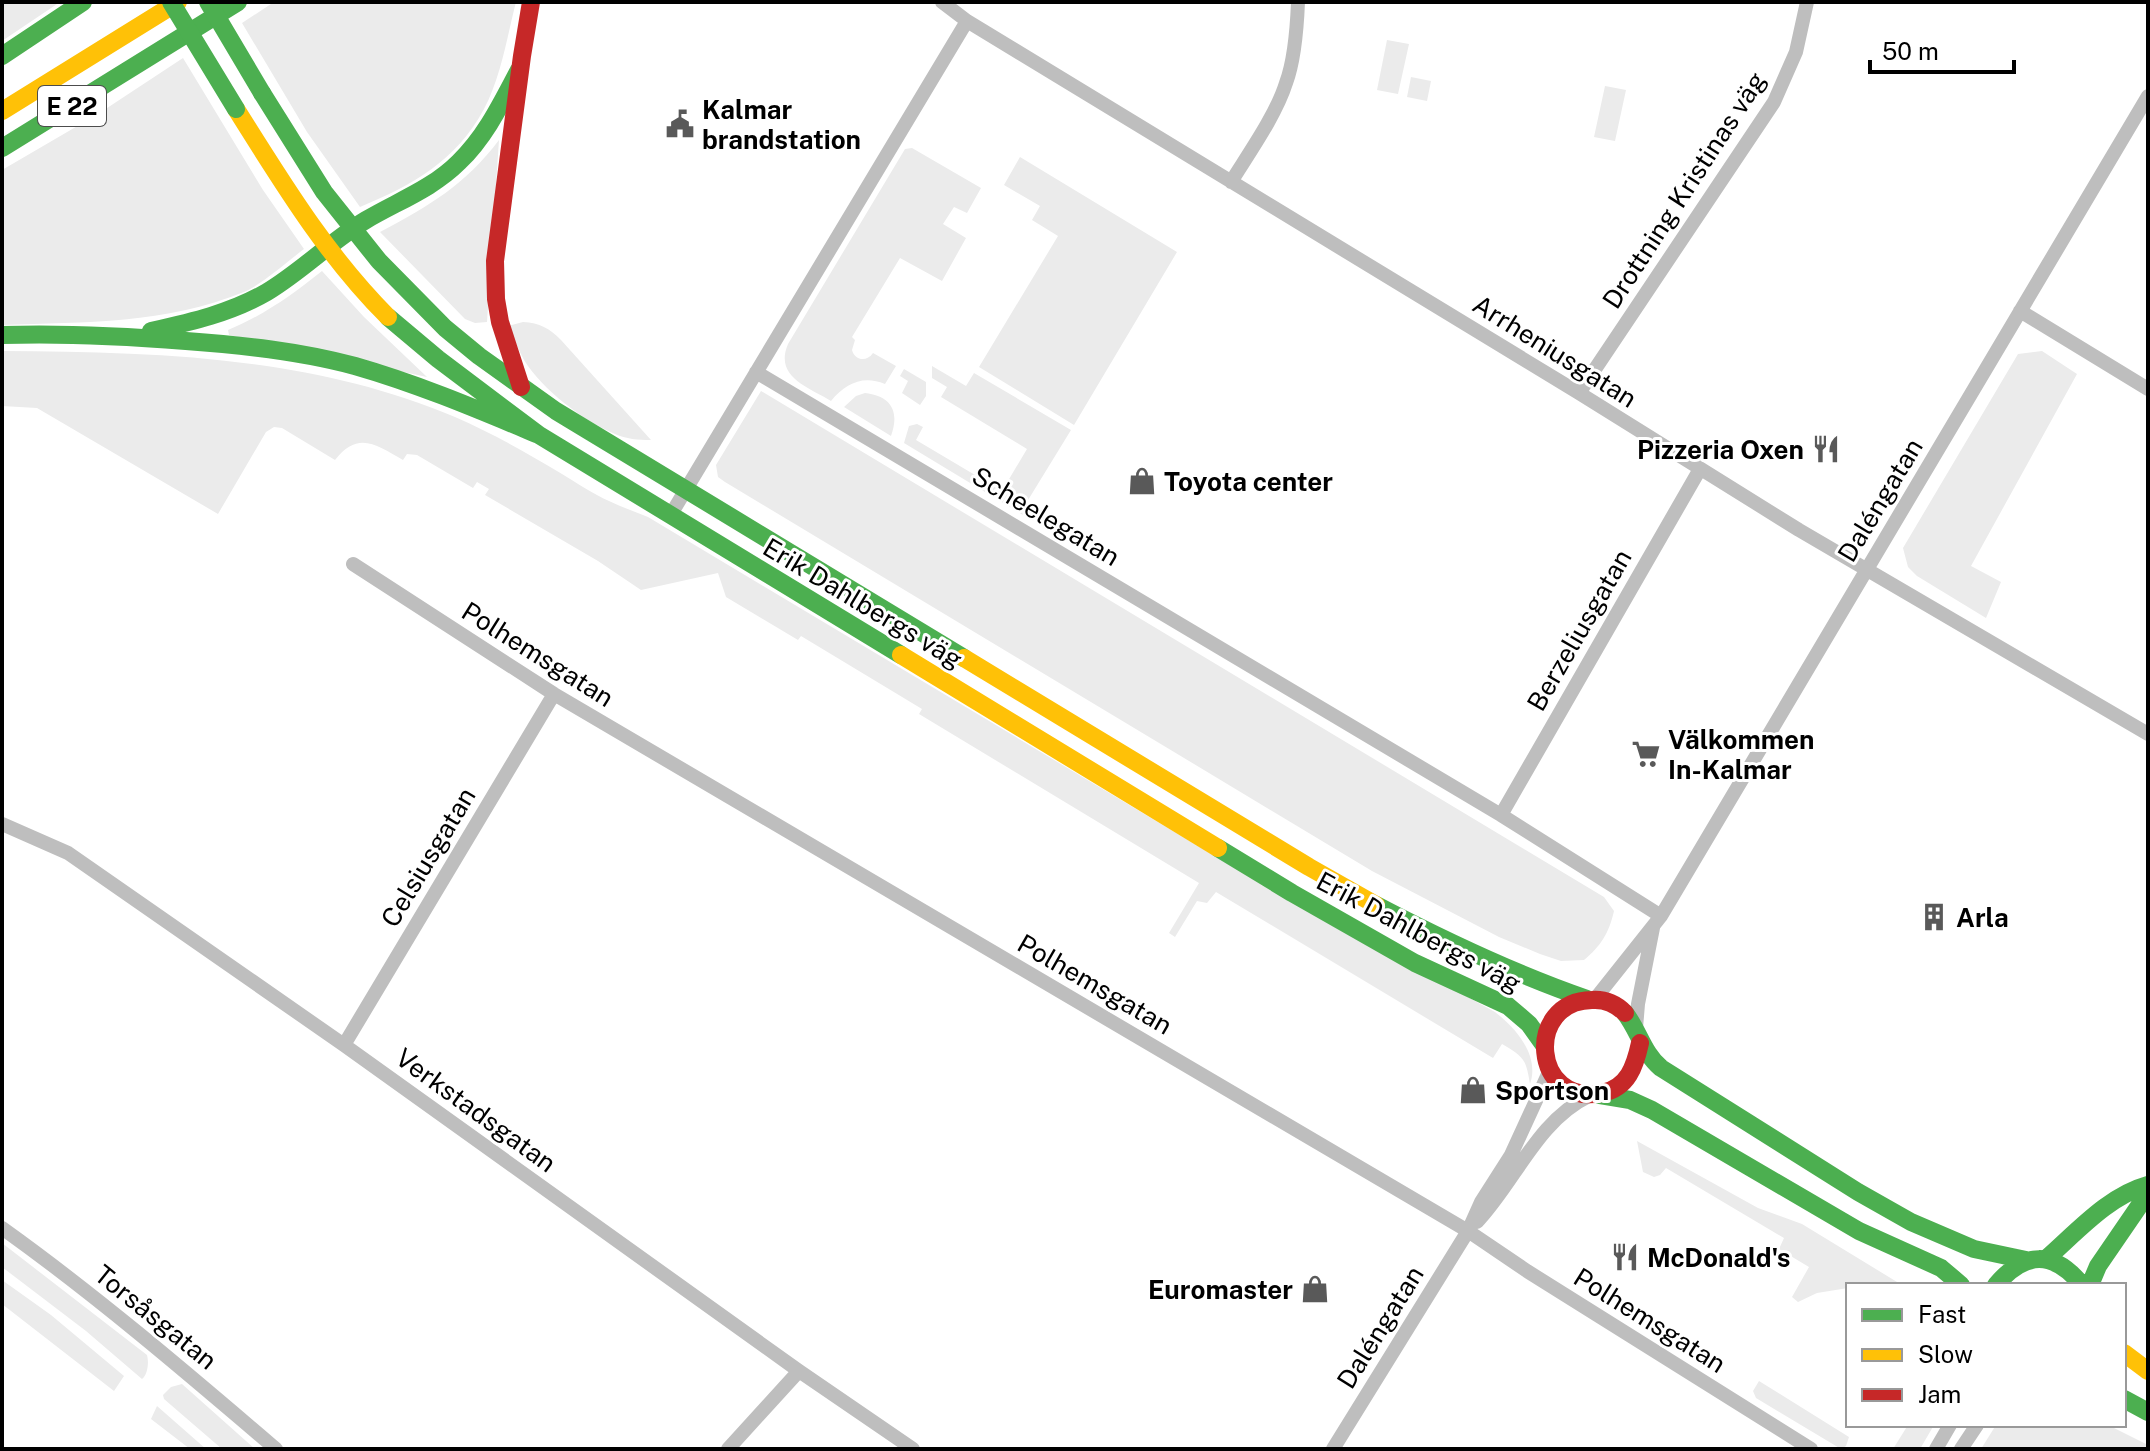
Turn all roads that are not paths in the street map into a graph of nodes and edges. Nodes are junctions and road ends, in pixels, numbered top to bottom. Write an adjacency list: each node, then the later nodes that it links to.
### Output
1 (83, 2): 11 (main road)
2 (171, 2): 18 (main road, Erik Dahlbergs väg, bridge)
3 (178, 2): 14 (main road, E 22)
4 (208, 2): 17 (main road, Erik Dahlbergs väg, bridge)
5 (238, 2): 15 (main road, E 22)
6 (531, 2): 12 (main road)
7 (942, 2): 10 (street, Arrheniusgatan)
8 (1298, 2): 16 (street)
9 (1807, 2): 25 (street, Drottning Kristinas väg)
10 (967, 21): 16 (street, Arrheniusgatan); 22 (street)
11 (2, 56)
12 (519, 70): 17 (main road); 23 (main road)
13 (2148, 96): 19 (street, Daléngatan)
14 (2, 111)
15 (2, 148)
16 (1231, 182): 25 (street, Arrheniusgatan)
17 (352, 229): 18 (main road); 23 (main road, Erik Dahlbergs väg)
18 (328, 247): 21 (main road); 26 (main road, Erik Dahlbergs väg)
19 (2020, 311): 24 (street); 31 (street, Daléngatan)
20 (2, 335): 21 (main road)
21 (127, 336): 26 (main road)
22 (756, 372): 28 (street); 34 (street, Scheelegatan)
23 (521, 387): 28 (main road, Erik Dahlbergs väg)
24 (2148, 389)
25 (1579, 393): 27 (street, Arrheniusgatan)
26 (539, 435): 29 (main road, Erik Dahlbergs väg)
27 (1700, 469): 31 (street, Arrheniusgatan); 34 (street, Berzeliusgatan)
28 (686, 490): 29 (street); 37 (main road, Erik Dahlbergs väg)
29 (670, 516): 40 (main road, Erik Dahlbergs väg)
30 (353, 564): 32 (street, Polhemsgatan)
31 (1867, 570): 33 (street, Arrheniusgatan); 36 (street, Daléngatan)
32 (554, 694): 39 (street, Celsiusgatan); 46 (street, Polhemsgatan)
33 (2148, 734)
34 (1501, 815): 36 (street, Scheelegatan)
35 (2, 824): 39 (street, Verkstadsgatan)
36 (1657, 922): 37 (street, Daléngatan); 38 (street, Daléngatan)
37 (1591, 999): 38 (main road, Erik Dahlbergs väg); 40 (main road)
38 (1638, 1036): 42 (main road); 48 (main road, Erik Dahlbergs väg)
39 (344, 1045): 54 (street, Verkstadsgatan)
40 (1544, 1045): 41 (main road, Erik Dahlbergs väg)
41 (1550, 1070): 42 (main road); 46 (street, Daléngatan)
42 (1596, 1095): 46 (street, Daléngatan); 49 (main road)
43 (2148, 1185): 47 (main road)
44 (2148, 1193): 52 (main road)
45 (2, 1228): 60 (street, Torsåsgatan)
46 (1468, 1231): 63 (street, Daléngatan); 64 (street, Polhemsgatan)
47 (2046, 1259): 48 (main road, Erik Dahlbergs väg); 51 (main road)
48 (2026, 1260): 50 (main road)
49 (1959, 1283)
50 (1998, 1283)
51 (2080, 1283)
52 (2091, 1283)
53 (2126, 1354): 55 (main road)
54 (799, 1371): 61 (street); 62 (street, Verkstadsgatan)
55 (2148, 1371)
56 (2126, 1400): 57 (main road)
57 (2148, 1412)
58 (1949, 1427): 65 (street)
59 (1976, 1427): 66 (street)
60 (276, 1449)
61 (728, 1449)
62 (913, 1449)
63 (1333, 1449)
64 (1811, 1449)
65 (1936, 1449)
66 (1961, 1449)

